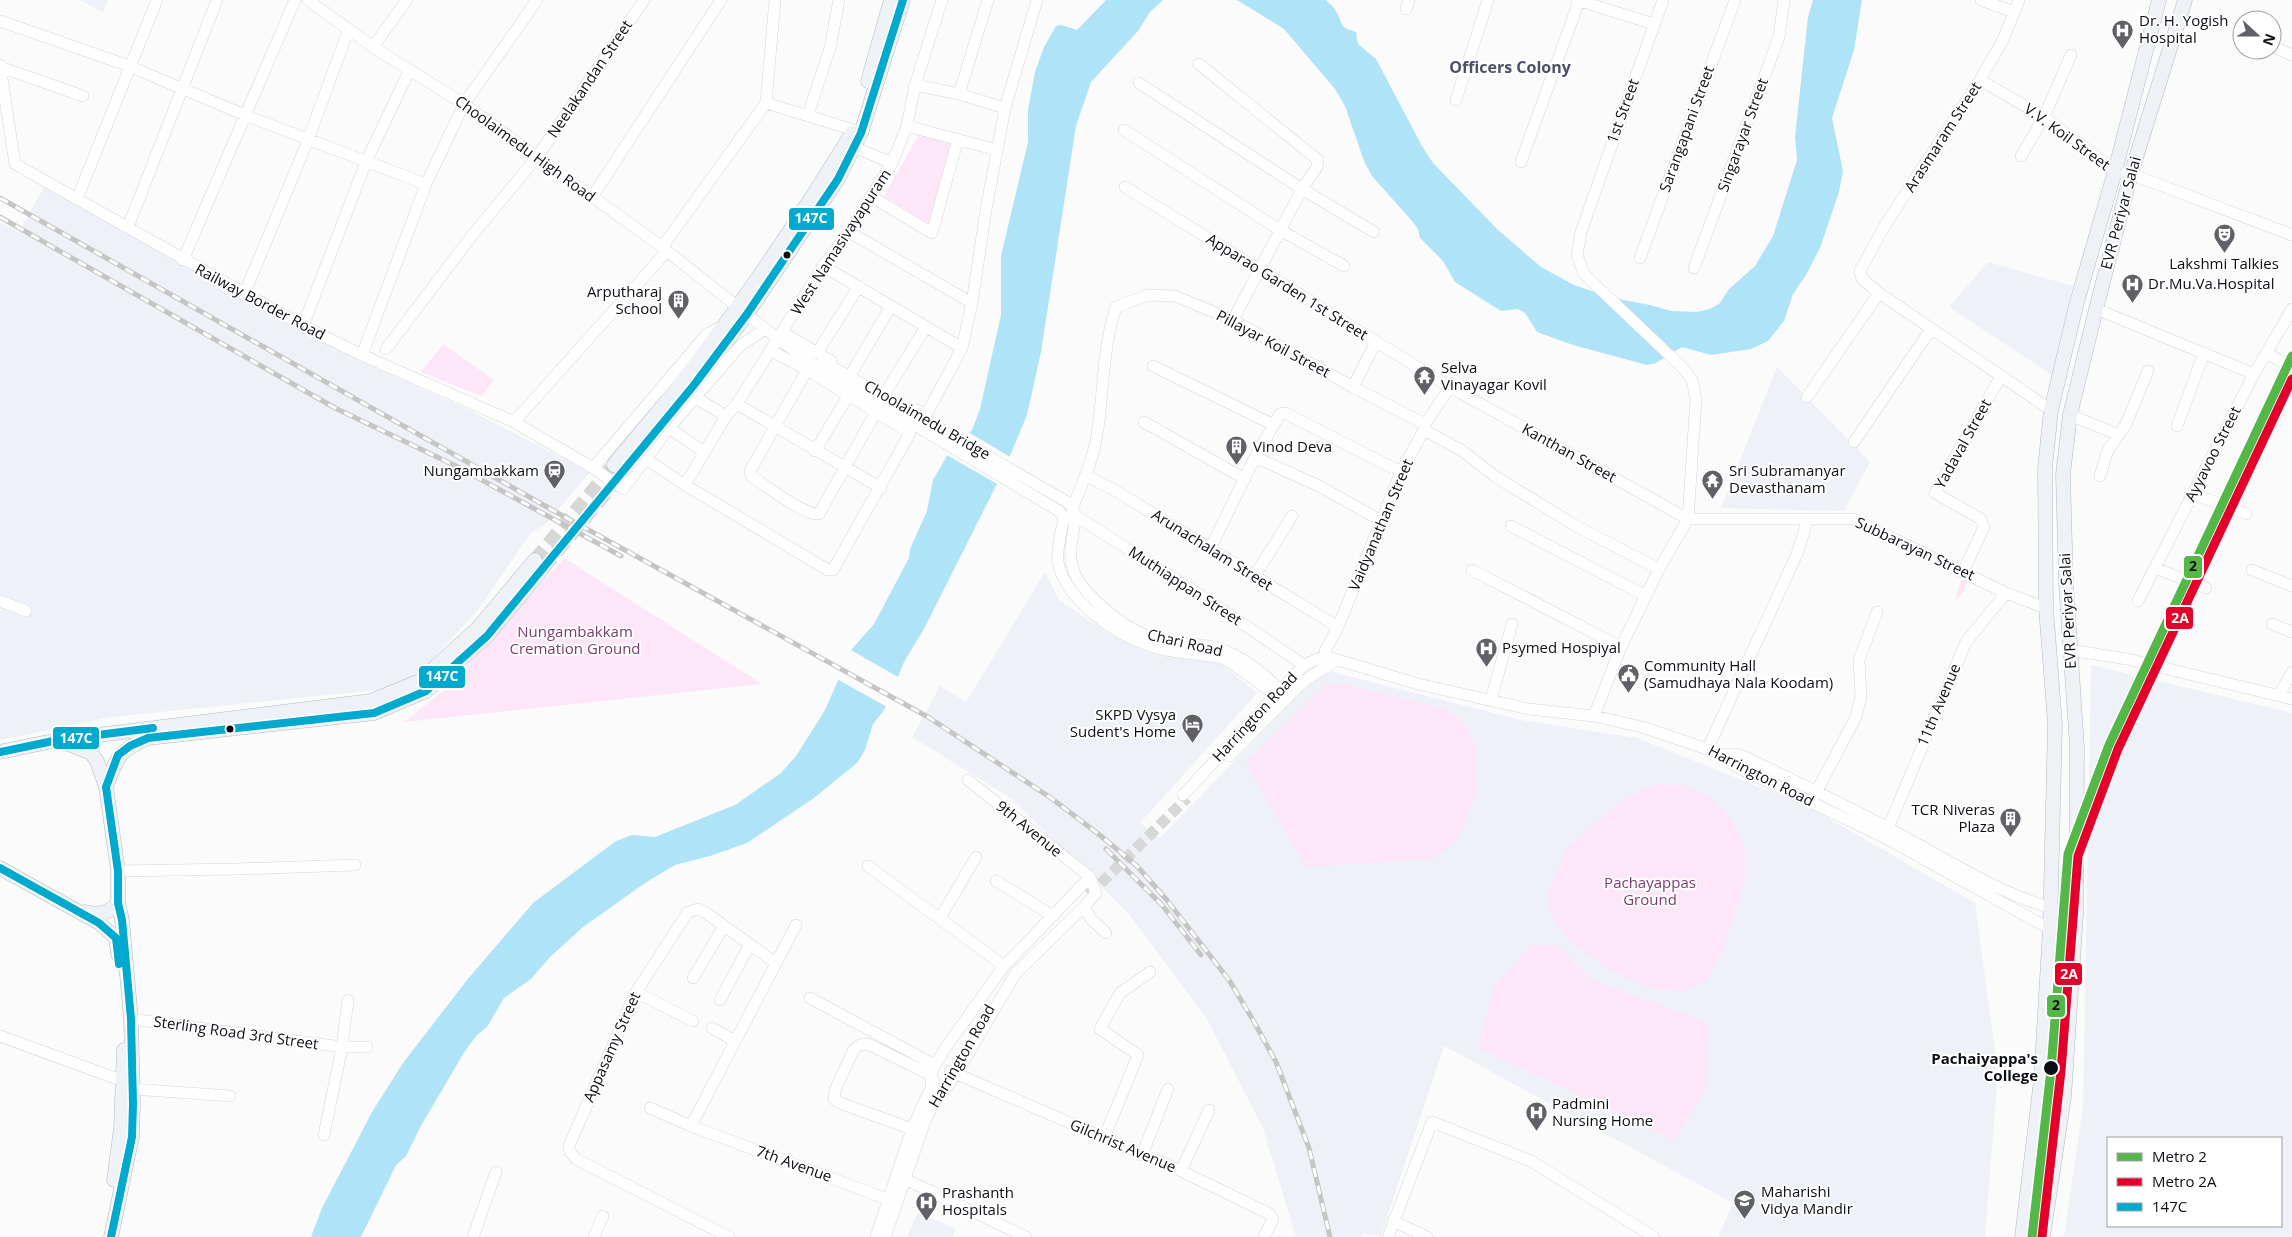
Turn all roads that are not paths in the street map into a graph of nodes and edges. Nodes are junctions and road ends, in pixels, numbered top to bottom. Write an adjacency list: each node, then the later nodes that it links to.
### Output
1 (157, 0): 33 (street)
2 (217, 0): 38 (street)
3 (295, 0): 46 (street)
4 (308, 0): 28 (street, Choolaimedu High Road)
5 (407, 0): 29 (street)
6 (537, 0): 43 (street)
7 (644, 0): 57 (street, Neelakandan Street)
8 (721, 0): 66 (street)
9 (775, 0): 42 (street)
10 (839, 0): 45 (street)
11 (891, 0): 50 (main road)
12 (903, 0): 54 (main road)
13 (942, 0): 37 (street, West Namasivayapuram)
14 (988, 0): 39 (street)
15 (1037, 0): 44 (street)
16 (1488, 0): 41 (street)
17 (1578, 0): 27 (street); 59 (street)
18 (1663, 0): 27 (street, 1st Street)
19 (1734, 0): 75 (street, Sarangapani Street)
20 (1784, 0): 79 (street, Singarayar Street)
21 (1981, 0): 25 (street)
22 (2019, 0): 25 (street, Arasmaram Street)
23 (2159, 0): 61 (main road, EVR Periyar Salai)
24 (2185, 0): 62 (main road, EVR Periyar Salai)
25 (2014, 12): 35 (street, Arasmaram Street)
26 (0, 21): 33 (street)
27 (1654, 24): 152 (street, 1st Street)
28 (348, 31): 29 (street, Choolaimedu High Road); 52 (street)
29 (373, 47): 34 (street, Choolaimedu High Road)
30 (2070, 56): 47 (street)
31 (1199, 64): 65 (street)
32 (0, 66): 40 (street); 48 (street)
33 (129, 66): 38 (street); 68 (street)
34 (409, 71): 43 (street, Choolaimedu High Road); 58 (street)
35 (1980, 80): 47 (street, V.V. Koil Street); 82 (street, Arasmaram Street)
36 (1139, 83): 65 (street)
37 (915, 85): 39 (street); 49 (street, West Namasivayapuram)
38 (182, 88): 46 (street); 69 (street)
39 (959, 94): 44 (street)
40 (83, 96)
41 (1456, 100)
42 (766, 103): 45 (street); 74 (street)
43 (464, 104): 57 (street, Choolaimedu High Road); 63 (street)
44 (1005, 108): 55 (street)
45 (808, 115): 50 (street)
46 (246, 116): 52 (street); 76 (street)
47 (2044, 117): 56 (street); 61 (street, V.V. Koil Street)
48 (4, 124): 68 (street, Railway Border Road)
49 (907, 126): 53 (street); 60 (street, West Namasivayapuram)
50 (854, 130): 89 (main road)
51 (1124, 130): 70 (street)
52 (308, 140): 58 (street); 83 (street)
53 (958, 140): 55 (street); 67 (street)
54 (854, 147): 60 (street); 89 (main road)
55 (997, 150): 84 (street)
56 (2021, 156)
57 (537, 157): 66 (street, Choolaimedu High Road); 99 (street, Neelakandan Street)
58 (366, 162): 63 (street); 92 (street)
59 (1521, 162)
60 (892, 163): 67 (street, West Namasivayapuram)
61 (2115, 171): 62 (street, V.V. Koil Street); 119 (main road, EVR Periyar Salai)
62 (2131, 174): 73 (street, V.V. Koil Street); 87 (main road, EVR Periyar Salai)
63 (426, 184): 104 (street)
64 (1125, 186): 80 (street, Apparao Garden 1st Street)
65 (1302, 190): 70 (street); 72 (street)
66 (592, 197): 74 (street, Choolaimedu High Road)
67 (872, 197): 71 (street, West Namasivayapuram)
68 (77, 199): 69 (street, Railway Border Road)
69 (128, 228): 76 (street, Railway Border Road)
70 (1280, 230): 78 (street); 80 (street)
71 (850, 232): 77 (street, West Namasivayapuram); 84 (street)
72 (1374, 232)
73 (2292, 235)
74 (664, 249): 89 (street, Choolaimedu High Road); 123 (street)
75 (1640, 258)
76 (183, 260): 83 (street, Railway Border Road)
77 (823, 266): 81 (street); 96 (street, West Namasivayapuram)
78 (1344, 266)
79 (1694, 268)
80 (1259, 270): 90 (street); 97 (street, Apparao Garden 1st Street)
81 (859, 286): 85 (street); 101 (street)
82 (1879, 293): 95 (street); 117 (street)
83 (244, 295): 92 (street, Railway Border Road)
84 (972, 303): 98 (street)
85 (891, 306): 93 (street); 109 (street)
86 (1116, 307): 90 (street, Pillayar Koil Street); 140 (street, Chari Road)
87 (2096, 309): 102 (street); 121 (main road, EVR Periyar Salai)
88 (2292, 309): 103 (street, Ayyavoo Street)
89 (742, 310): 91 (main road); 91 (main road); 94 (street, Choolaimedu High Road)
90 (1233, 320): 112 (street, Pillayar Koil Street)
91 (724, 325): 137 (street)
92 (303, 326): 104 (street, Railway Border Road)
93 (926, 327): 98 (street); 114 (street)
94 (765, 329): 96 (street, Choolaimedu High Road); 116 (street, Railway Border Road)
95 (1931, 329): 111 (street); 132 (street)
96 (780, 336): 100 (street, West Namasivayapuram); 101 (street); 130 (street, Choolaimedu High Road)
97 (1376, 342): 112 (street); 113 (street, Apparao Garden 1st Street)
98 (962, 348): 114 (street)
99 (386, 349)
100 (770, 350): 107 (street); 118 (street, West Namasivayapuram)
101 (817, 353): 109 (street)
102 (2204, 353): 110 (street); 126 (street)
103 (2267, 353): 106 (street); 110 (street, Ayyavoo Street)
104 (362, 355): 123 (street, Railway Border Road)
105 (1153, 366): 125 (street)
106 (2292, 368)
107 (807, 370): 115 (street); 127 (street)
108 (2148, 371): 131 (street)
109 (852, 372): 114 (street)
110 (2254, 374): 145 (street, Ayyavoo Street)
111 (2001, 376): 119 (street); 160 (street, Yadaval Street)
112 (1353, 387): 128 (street, Pillayar Koil Street)
113 (1450, 387): 128 (street, Vaidyanathan Street); 152 (street, Kanthan Street)
114 (885, 393)
115 (848, 396): 120 (street); 133 (street)
116 (694, 397): 122 (street); 129 (street, Railway Border Road)
117 (1807, 397)
118 (737, 404): 122 (street, West Namasivayapuram); 127 (street)
119 (2051, 410): 168 (main road, EVR Periyar Salai)
120 (876, 412): 138 (street); 144 (street)
121 (2070, 415): 131 (street); 176 (main road, EVR Periyar Salai)
122 (726, 416): 134 (street, West Namasivayapuram)
123 (514, 422): 137 (street, Railway Border Road)
124 (1144, 422): 142 (street)
125 (1272, 424): 135 (street); 139 (street)
126 (2177, 426)
127 (774, 427): 133 (street); 138 (street)
128 (1424, 427): 139 (street, Vaidyanathan Street); 157 (street, Pillayar Koil Street)
129 (669, 428): 134 (street); 136 (street, Railway Border Road)
130 (932, 429): 146 (street, Choolaimedu Bridge); 149 (street, Choolaimedu Bridge)
131 (2119, 435): 141 (street)
132 (1854, 442)
133 (815, 451): 138 (street)
134 (704, 452): 143 (street, West Namasivayapuram)
135 (1255, 457): 142 (street); 151 (street)
136 (646, 459): 137 (street, Railway Border Road); 143 (street)
137 (593, 468)
138 (845, 468): 144 (street)
139 (1401, 472): 151 (street, Vaidyanathan Street)
140 (1086, 476): 146 (street, Chari Road); 154 (street, Arunachalam Street)
141 (2100, 476)
142 (1245, 479): 154 (street)
143 (685, 486): 144 (street)
144 (881, 488)
145 (2193, 494): 147 (street); 156 (street, Ayyavoo Street)
146 (1075, 512): 149 (street); 178 (street, Muthiappan Street); 180 (street, Chari Road)
147 (2246, 514)
148 (1292, 516): 161 (street)
149 (1064, 517): 180 (street, Chari Road)
150 (1808, 519): 152 (street, Subbarayan Street); 160 (street, Subbarayan Street); 187 (street)
151 (1380, 520): 173 (street, Vaidyanathan Street)
152 (1688, 520): 157 (street)
153 (1511, 526): 165 (street)
154 (1210, 549): 161 (street, Arunachalam Street)
155 (539, 564): 184 (main road)
156 (2155, 568): 163 (street); 167 (street, Ayyavoo Street)
157 (1659, 569): 165 (street)
158 (1472, 570): 175 (street)
159 (2252, 570): 162 (street)
160 (1964, 572): 164 (street, Subbarayan Street)
161 (1254, 577): 173 (street, Arunachalam Street)
162 (2292, 586)
163 (2206, 588)
164 (2006, 593): 168 (street, Subbarayan Street); 192 (street, 11th Avenue)
165 (1646, 596): 175 (street)
166 (0, 601): 169 (street)
167 (2138, 601)
168 (2046, 608): 202 (main road, EVR Periyar Salai)
169 (26, 611)
170 (1877, 612): 191 (street)
171 (1512, 624): 183 (street)
172 (2272, 624): 174 (street)
173 (1338, 626): 177 (street, Vaidyanathan Street)
174 (2292, 632)
175 (1621, 647): 185 (street)
176 (2070, 650): 181 (street); 204 (main road, EVR Periyar Salai)
177 (1329, 661): 178 (street, Harrington Road); 180 (street, Harrington Road); 183 (street, Harrington Road)
178 (1304, 665): 180 (street, Harrington Road)
179 (2292, 672): 181 (street)
180 (1277, 692)
181 (2279, 695): 182 (street)
182 (2292, 699)
183 (1491, 700): 185 (street, Harrington Road)
184 (383, 702): 186 (main road); 190 (main road)
185 (1594, 716): 187 (street, Harrington Road)
186 (58, 740): 188 (main road); 190 (main road)
187 (1708, 748): 191 (street, Harrington Road)
188 (0, 752)
189 (968, 780): 198 (street, 9th Avenue)
190 (106, 787): 197 (main road)
191 (1814, 796): 192 (street, Harrington Road)
192 (1886, 832): 202 (street); 209 (street)
193 (976, 857): 206 (street)
194 (355, 864): 197 (street)
195 (868, 866): 206 (street)
196 (0, 868): 203 (main road)
197 (118, 871): 200 (main road)
198 (1090, 877): 201 (street, Harrington Road); 205 (street)
199 (996, 881): 205 (street)
200 (118, 902): 203 (main road); 221 (main road)
201 (1083, 905): 210 (street); 228 (street, Harrington Road)
202 (2050, 909): 204 (street); 209 (main road, EVR Periyar Salai)
203 (77, 910): 229 (main road)
204 (2076, 914): 211 (main road, EVR Periyar Salai)
205 (1053, 916): 214 (street)
206 (940, 918): 214 (street)
207 (796, 925): 213 (street)
208 (724, 926): 212 (street); 216 (street); 217 (street, Appasamy Street)
209 (2050, 929): 211 (street); 257 (main road, EVR Periyar Salai)
210 (1106, 934)
211 (2075, 938): 258 (main road, EVR Periyar Salai)
212 (750, 944): 213 (street); 220 (street)
213 (776, 963): 225 (street)
214 (1004, 966): 228 (street)
215 (1150, 972): 237 (street)
216 (693, 978)
217 (636, 992): 222 (street); 249 (street, Appasamy Street)
218 (810, 998): 228 (street)
219 (348, 1000): 226 (street)
220 (720, 1000)
221 (130, 1019): 226 (street, Sterling Road 3rd Street); 229 (main road)
222 (693, 1021)
223 (712, 1028): 225 (street)
224 (0, 1036): 229 (street)
225 (735, 1041): 234 (street)
226 (342, 1047): 227 (street, Sterling Road 3rd Street); 236 (street)
227 (367, 1047)
228 (940, 1076): 235 (street); 235 (street); 237 (street, Gilchrist Avenue); 241 (street, Harrington Road)
229 (128, 1085): 231 (street); 245 (main road); 246 (main road)
230 (1168, 1089): 238 (street)
231 (230, 1096)
232 (650, 1108): 234 (street, 7th Avenue)
233 (1209, 1110): 239 (street)
234 (691, 1126): 242 (street, 7th Avenue)
235 (912, 1129): 242 (street)
236 (324, 1135)
237 (1104, 1138): 238 (street, Gilchrist Avenue)
238 (1142, 1155): 239 (street, Gilchrist Avenue)
239 (1181, 1171): 253 (street, Gilchrist Avenue)
240 (496, 1172): 247 (street)
241 (905, 1179): 242 (street, Harrington Road); 252 (street)
242 (892, 1201): 250 (street); 251 (street, Harrington Road)
243 (603, 1216): 248 (street)
244 (1393, 1221): 254 (street); 255 (street); 256 (street)
245 (101, 1237)
246 (111, 1237)
247 (473, 1237)
248 (594, 1237)
249 (729, 1237)
250 (876, 1237)
251 (885, 1237)
252 (1026, 1237)
253 (1264, 1237)
254 (1388, 1237)
255 (1427, 1237)
256 (1654, 1237)
257 (2022, 1237)
258 (2043, 1237)

